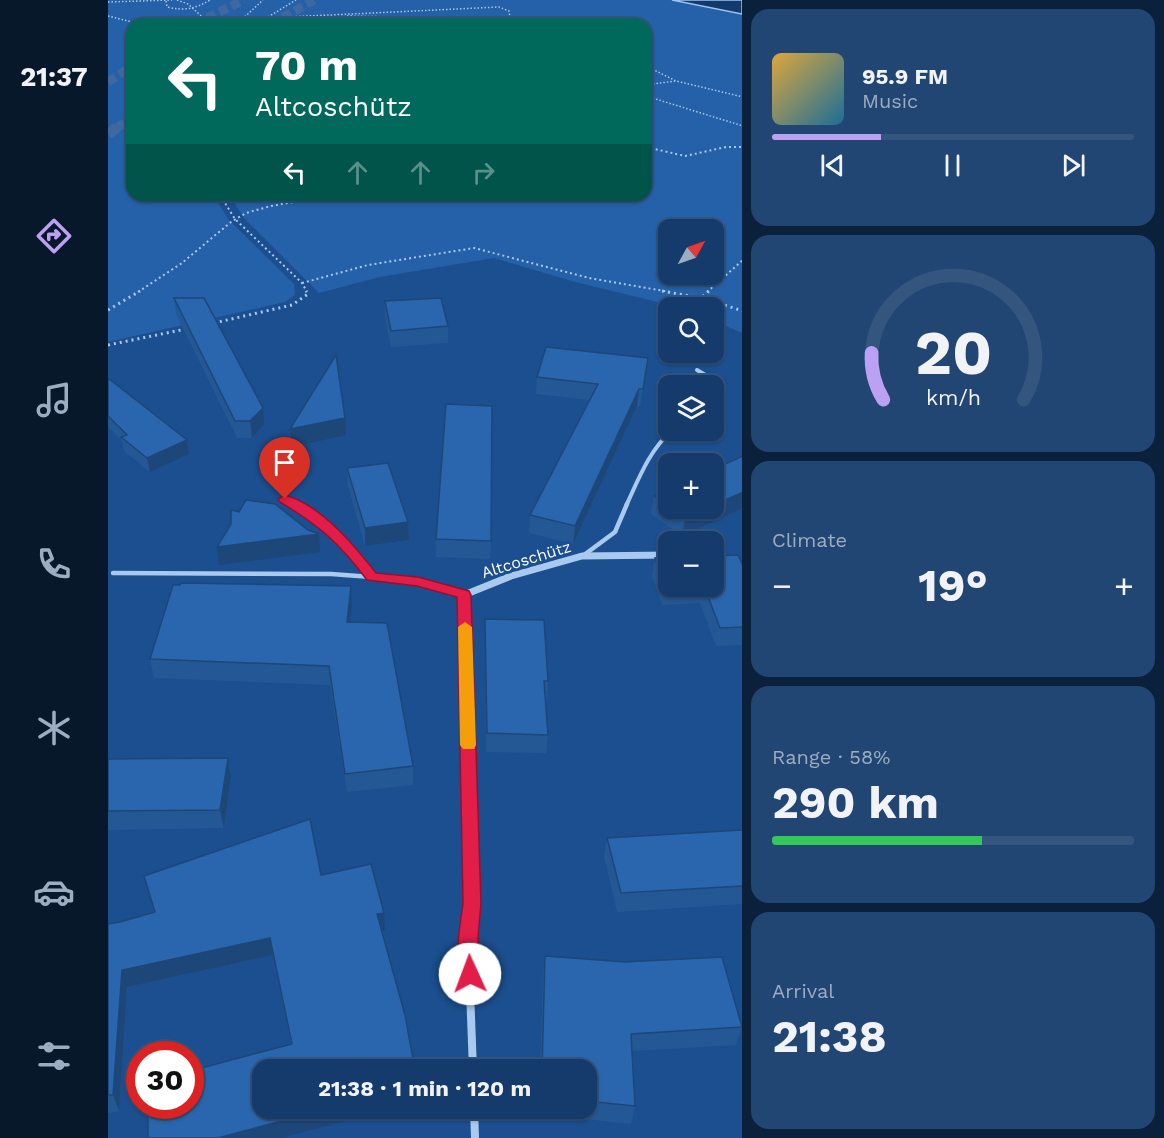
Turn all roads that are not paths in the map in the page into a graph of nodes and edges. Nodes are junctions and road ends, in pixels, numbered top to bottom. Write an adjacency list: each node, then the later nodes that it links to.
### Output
1 (697, 370): 2 (lane)
2 (708, 375)
3 (660, 441): 6 (lane)
4 (285, 499): 8 (street)
5 (658, 555): 6 (street, Altcoschütz)
6 (582, 556): 9 (street, Altcoschütz)
7 (113, 573): 8 (lane)
8 (372, 577): 9 (street, Altcoschütz)
9 (464, 595): 10 (street, Altcoschütz)
10 (473, 1059)
11 (474, 1119): 12 (street)
12 (475, 1138)

